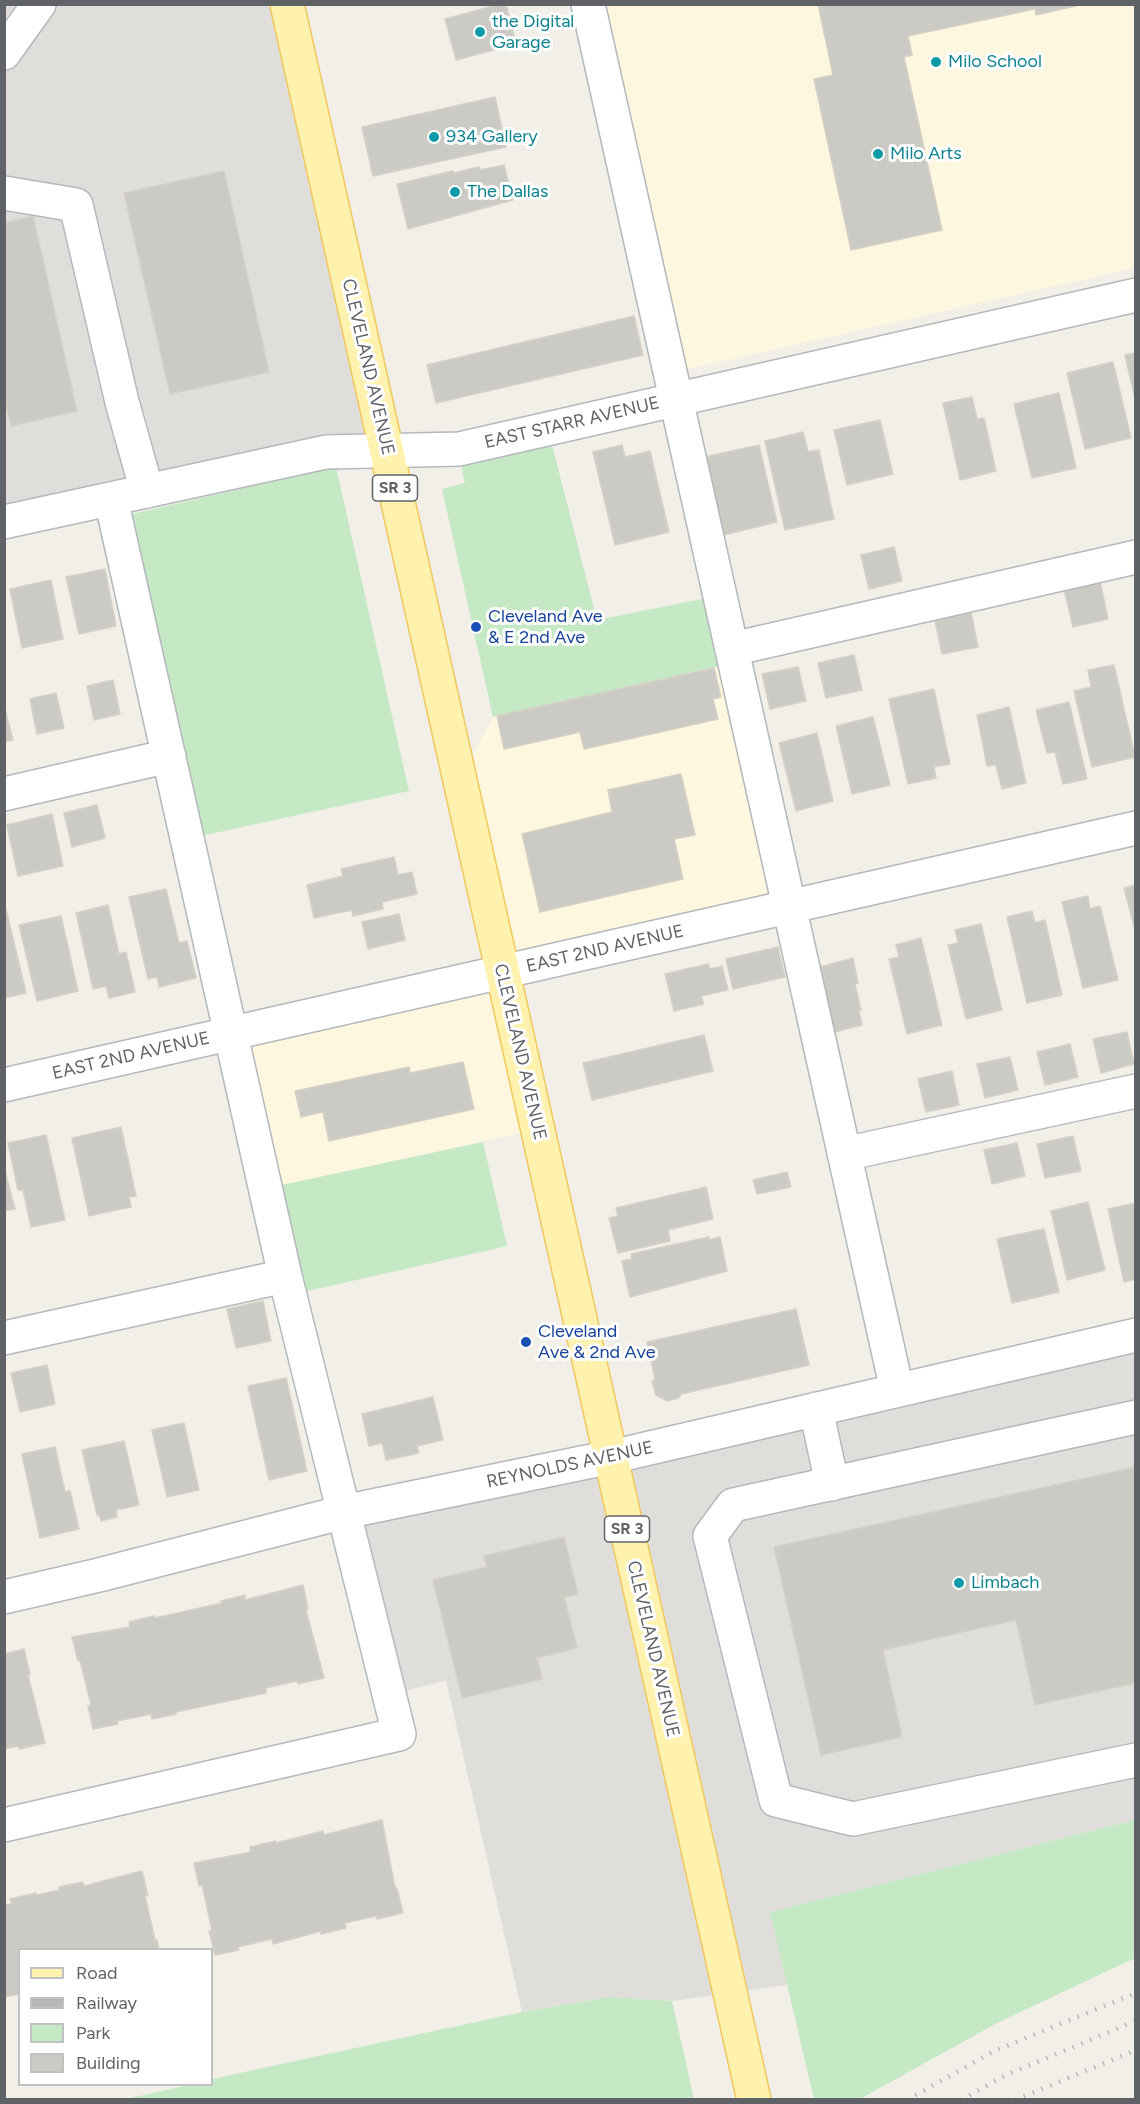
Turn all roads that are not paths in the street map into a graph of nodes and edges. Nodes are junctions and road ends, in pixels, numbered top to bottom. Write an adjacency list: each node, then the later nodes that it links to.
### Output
1 (287, 4): 8 (main road, CLEVELAND AVENUE / SR 3)
2 (588, 4): 7 (street)
3 (36, 5): 4 (street)
4 (4, 53)
5 (4, 193): 9 (street)
6 (1136, 295): 7 (street, EAST STARR AVENUE)
7 (676, 400): 8 (street, EAST STARR AVENUE); 13 (street)
8 (387, 451): 9 (street, EAST STARR AVENUE); 18 (main road, CLEVELAND AVENUE / SR 3)
9 (147, 491): 10 (street, EAST STARR AVENUE)
10 (111, 499): 11 (street, EAST STARR AVENUE); 14 (street)
11 (4, 522)
12 (1136, 557): 13 (street)
13 (732, 649): 17 (street)
14 (168, 756): 15 (street); 19 (street)
15 (4, 794)
16 (1136, 828): 17 (street, EAST 2ND AVENUE)
17 (789, 907): 18 (street, EAST 2ND AVENUE); 22 (street)
18 (503, 972): 19 (street, EAST 2ND AVENUE); 29 (main road, CLEVELAND AVENUE / SR 3)
19 (230, 1034): 20 (street, EAST 2ND AVENUE); 23 (street)
20 (4, 1085)
21 (1136, 1091): 22 (street)
22 (844, 1154): 26 (street)
23 (285, 1276): 25 (street); 31 (street)
24 (1136, 1335): 26 (street, REYNOLDS AVENUE)
25 (4, 1338)
26 (897, 1390): 27 (street, REYNOLDS AVENUE)
27 (816, 1409): 29 (street, REYNOLDS AVENUE); 30 (street)
28 (1136, 1418): 30 (street)
29 (611, 1457): 31 (street, REYNOLDS AVENUE); 35 (main road, CLEVELAND AVENUE / SR 3)
30 (831, 1484): 33 (street)
31 (344, 1512): 32 (street, REYNOLDS AVENUE); 34 (street)
32 (4, 1597)
33 (1136, 1760)
34 (4, 1825)
35 (752, 2093)

